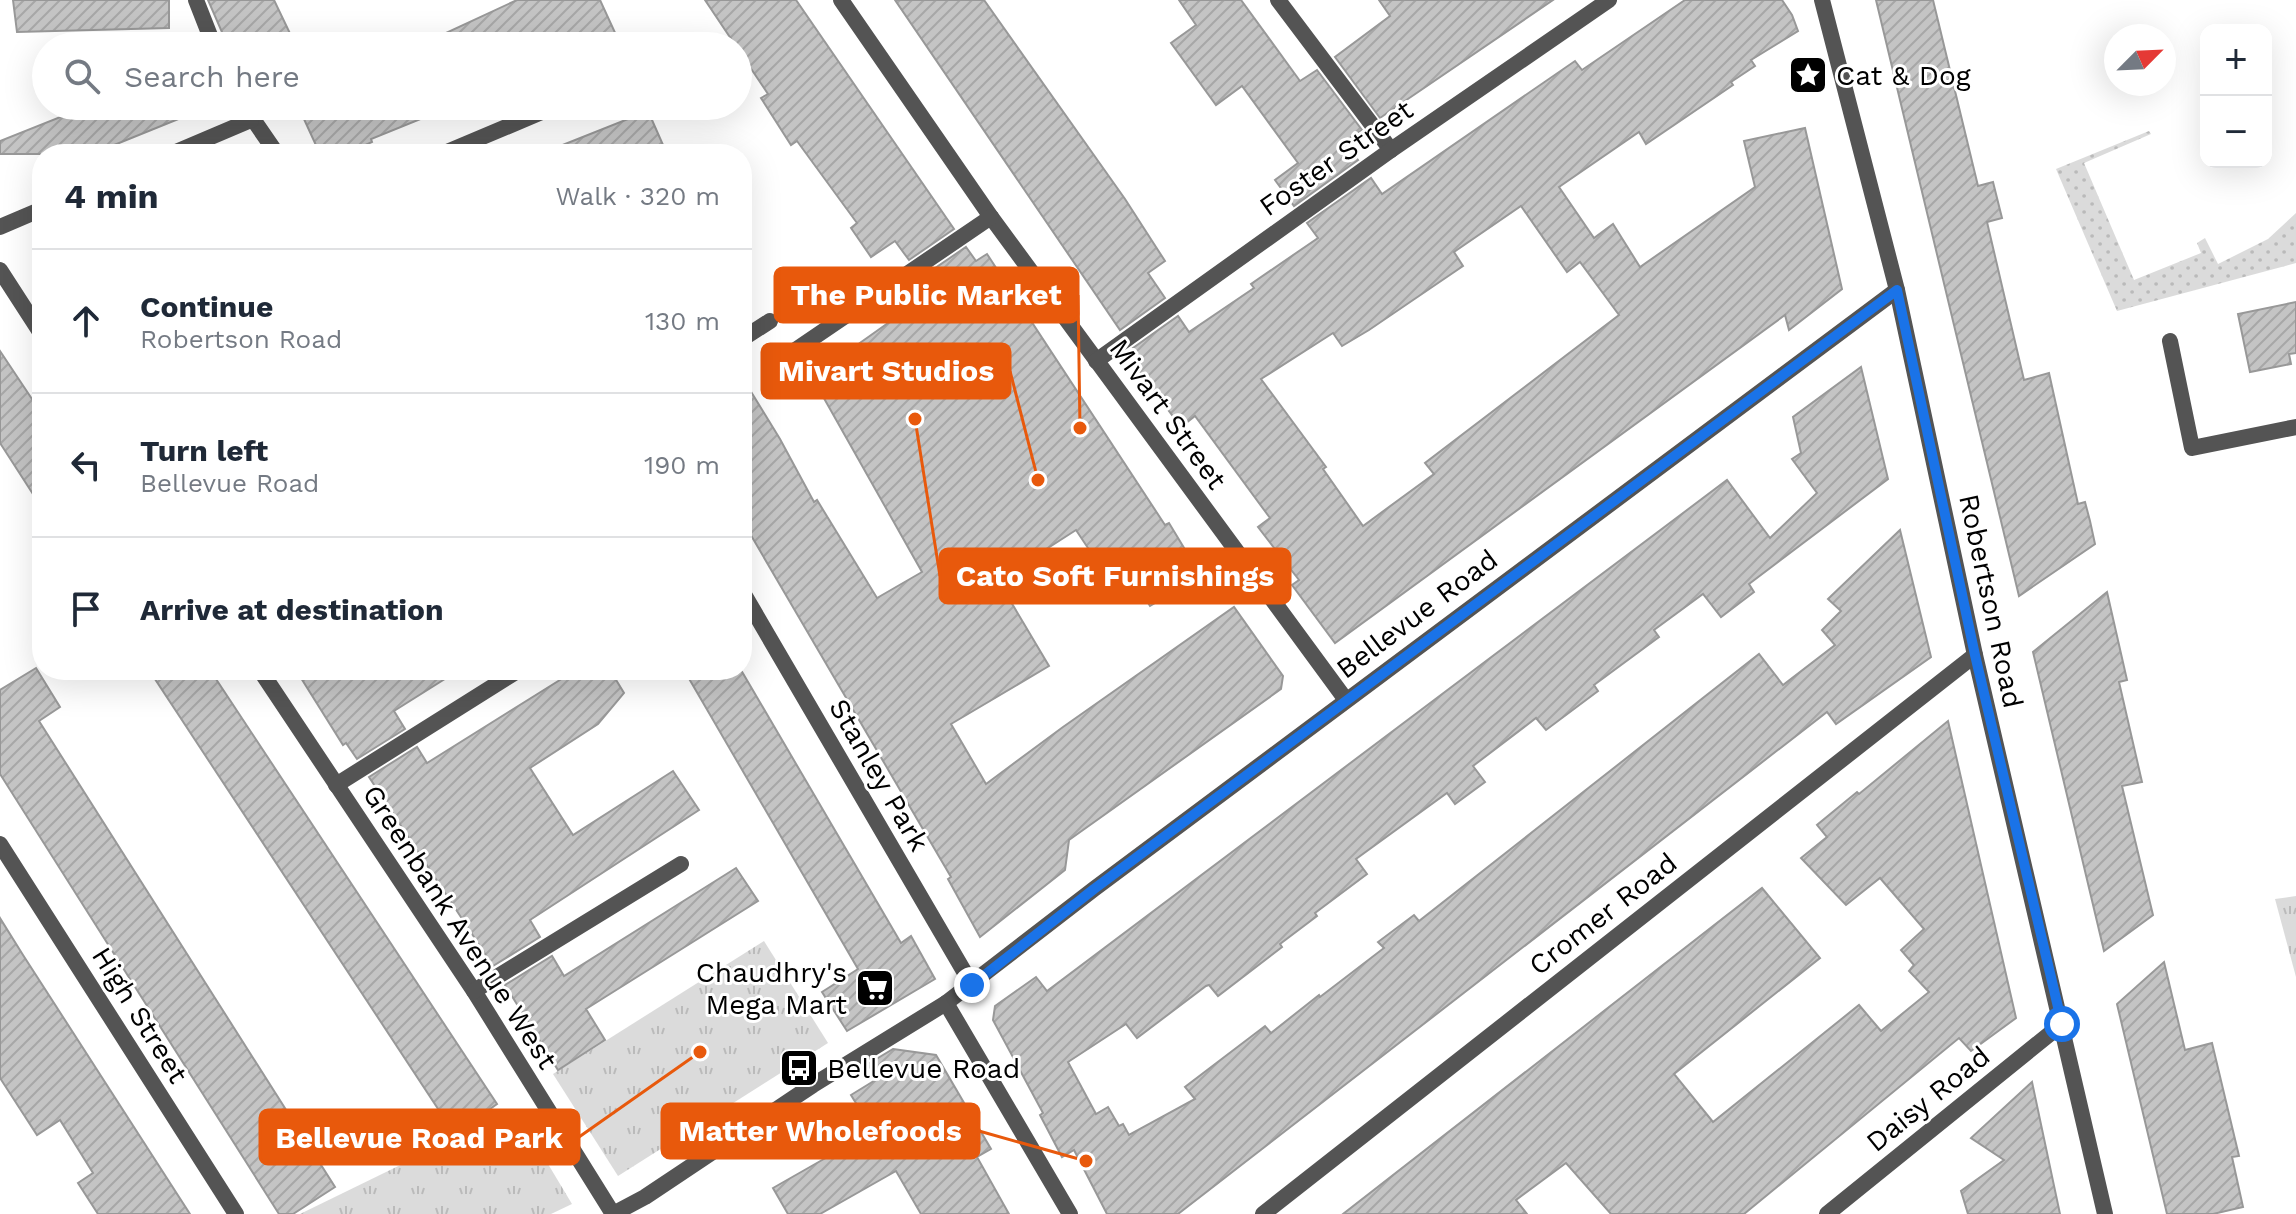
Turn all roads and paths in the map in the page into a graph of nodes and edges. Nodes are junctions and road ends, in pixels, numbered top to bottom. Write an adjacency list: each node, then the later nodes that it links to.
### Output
1 (196, 0): 6 (street)
2 (841, 0): 15 (street, Mivart Street)
3 (1278, 0): 13 (street)
4 (1609, 0): 13 (street, Foster Street)
5 (1822, 0): 18 (street, Robertson Road)
6 (209, 32)
7 (235, 120): 10 (street)
8 (253, 120): 11 (street)
9 (523, 120): 12 (street)
10 (190, 144)
11 (270, 144)
12 (466, 144)
13 (1391, 150): 24 (street, Foster Street)
14 (32, 213): 16 (street)
15 (991, 217): 23 (street); 24 (street, Mivart Street)
16 (0, 227)
17 (0, 270): 19 (street)
18 (1897, 290): 27 (street, Robertson Road); 30 (street, Bellevue Road)
19 (32, 320)
20 (770, 321): 21 (street)
21 (752, 333)
22 (2170, 341): 25 (street)
23 (791, 353)
24 (1096, 361): 30 (street, Mivart Street)
25 (2296, 427)
26 (752, 608): 34 (street, Stanley Park)
27 (1975, 655): 37 (street, Robertson Road); 41 (street, Cromer Road)
28 (267, 680): 31 (street, Greenbank Avenue West)
29 (503, 680): 31 (street)
30 (1346, 700): 34 (street, Bellevue Road)
31 (336, 785): 35 (street, Greenbank Avenue West)
32 (0, 844): 38 (street, High Street)
33 (681, 864): 35 (street)
34 (972, 985): 36 (street, Bellevue Road)
35 (474, 991): 39 (street, Greenbank Avenue West)
36 (946, 1003): 39 (street, Bellevue Road); 40 (street)
37 (2062, 1024): 42 (street, Daisy Road); 43 (street, Robertson Road)
38 (236, 1214)
39 (613, 1214)
40 (1070, 1214)
41 (1263, 1214)
42 (1827, 1214)
43 (2105, 1214)

